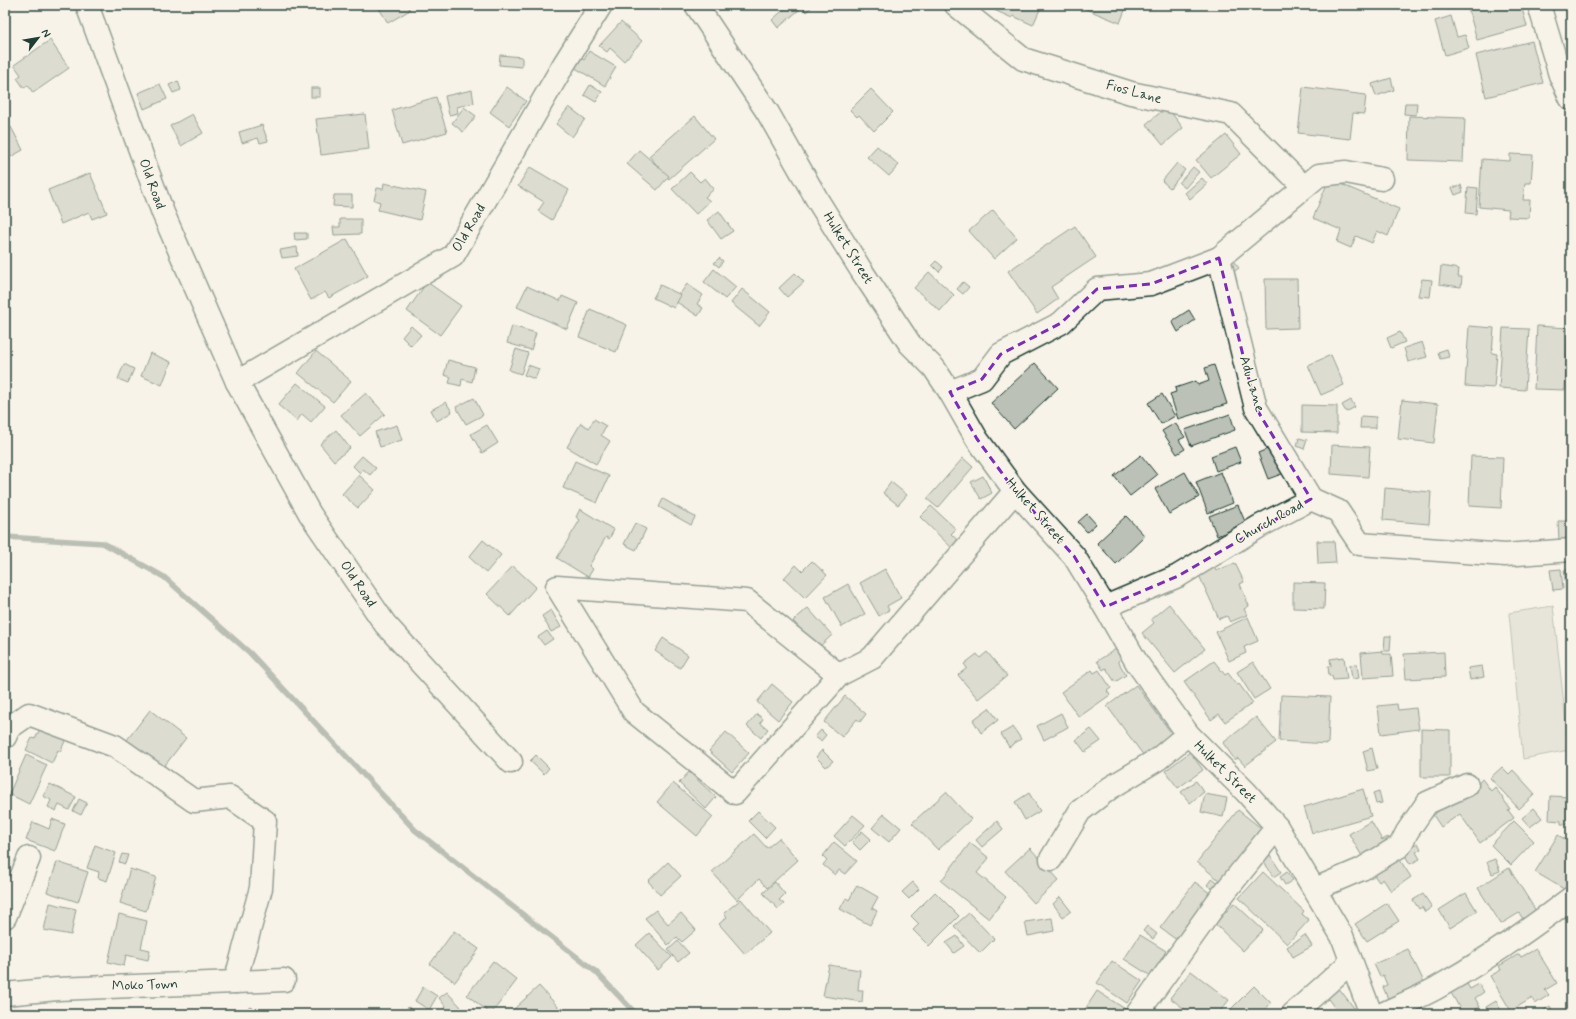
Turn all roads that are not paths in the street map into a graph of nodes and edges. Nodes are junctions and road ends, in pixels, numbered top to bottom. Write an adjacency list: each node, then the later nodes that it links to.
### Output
1 (87, 5): 10 (street, Old Road)
2 (601, 5): 10 (street, Old Road)
3 (696, 5): 11 (street, Hulket Street)
4 (956, 5): 8 (street, Fios Lane)
5 (1539, 5): 6 (street)
6 (1571, 99)
7 (1382, 178): 8 (street)
8 (1304, 187): 9 (street)
9 (1219, 258): 11 (street); 13 (street, Adu Lane)
10 (237, 382): 19 (street, Old Road)
11 (950, 392): 12 (street, Hulket Street)
12 (1015, 491): 15 (street, Hulket Street); 16 (street)
13 (1311, 499): 14 (street, Church Road); 15 (street, Church Road)
14 (1571, 550)
15 (1105, 607): 17 (street, Hulket Street)
16 (839, 675): 16 (street)
17 (1188, 734): 21 (street, Hulket Street); 23 (street)
18 (5, 737): 29 (street)
19 (511, 762)
20 (1467, 785): 24 (street)
21 (1277, 827): 24 (street, Hulket Street); 31 (street)
22 (28, 858): 26 (street)
23 (1051, 859)
24 (1315, 889): 27 (street, Hulket Street)
25 (1571, 898): 34 (street)
26 (5, 917)
27 (1351, 962): 32 (street); 33 (street, Hulket Street)
28 (284, 980): 29 (street, Moko Town)
29 (235, 982): 30 (street, Moko Town)
30 (5, 994)
31 (1137, 1014)
32 (1293, 1014)
33 (1371, 1014)
34 (1382, 1014)

